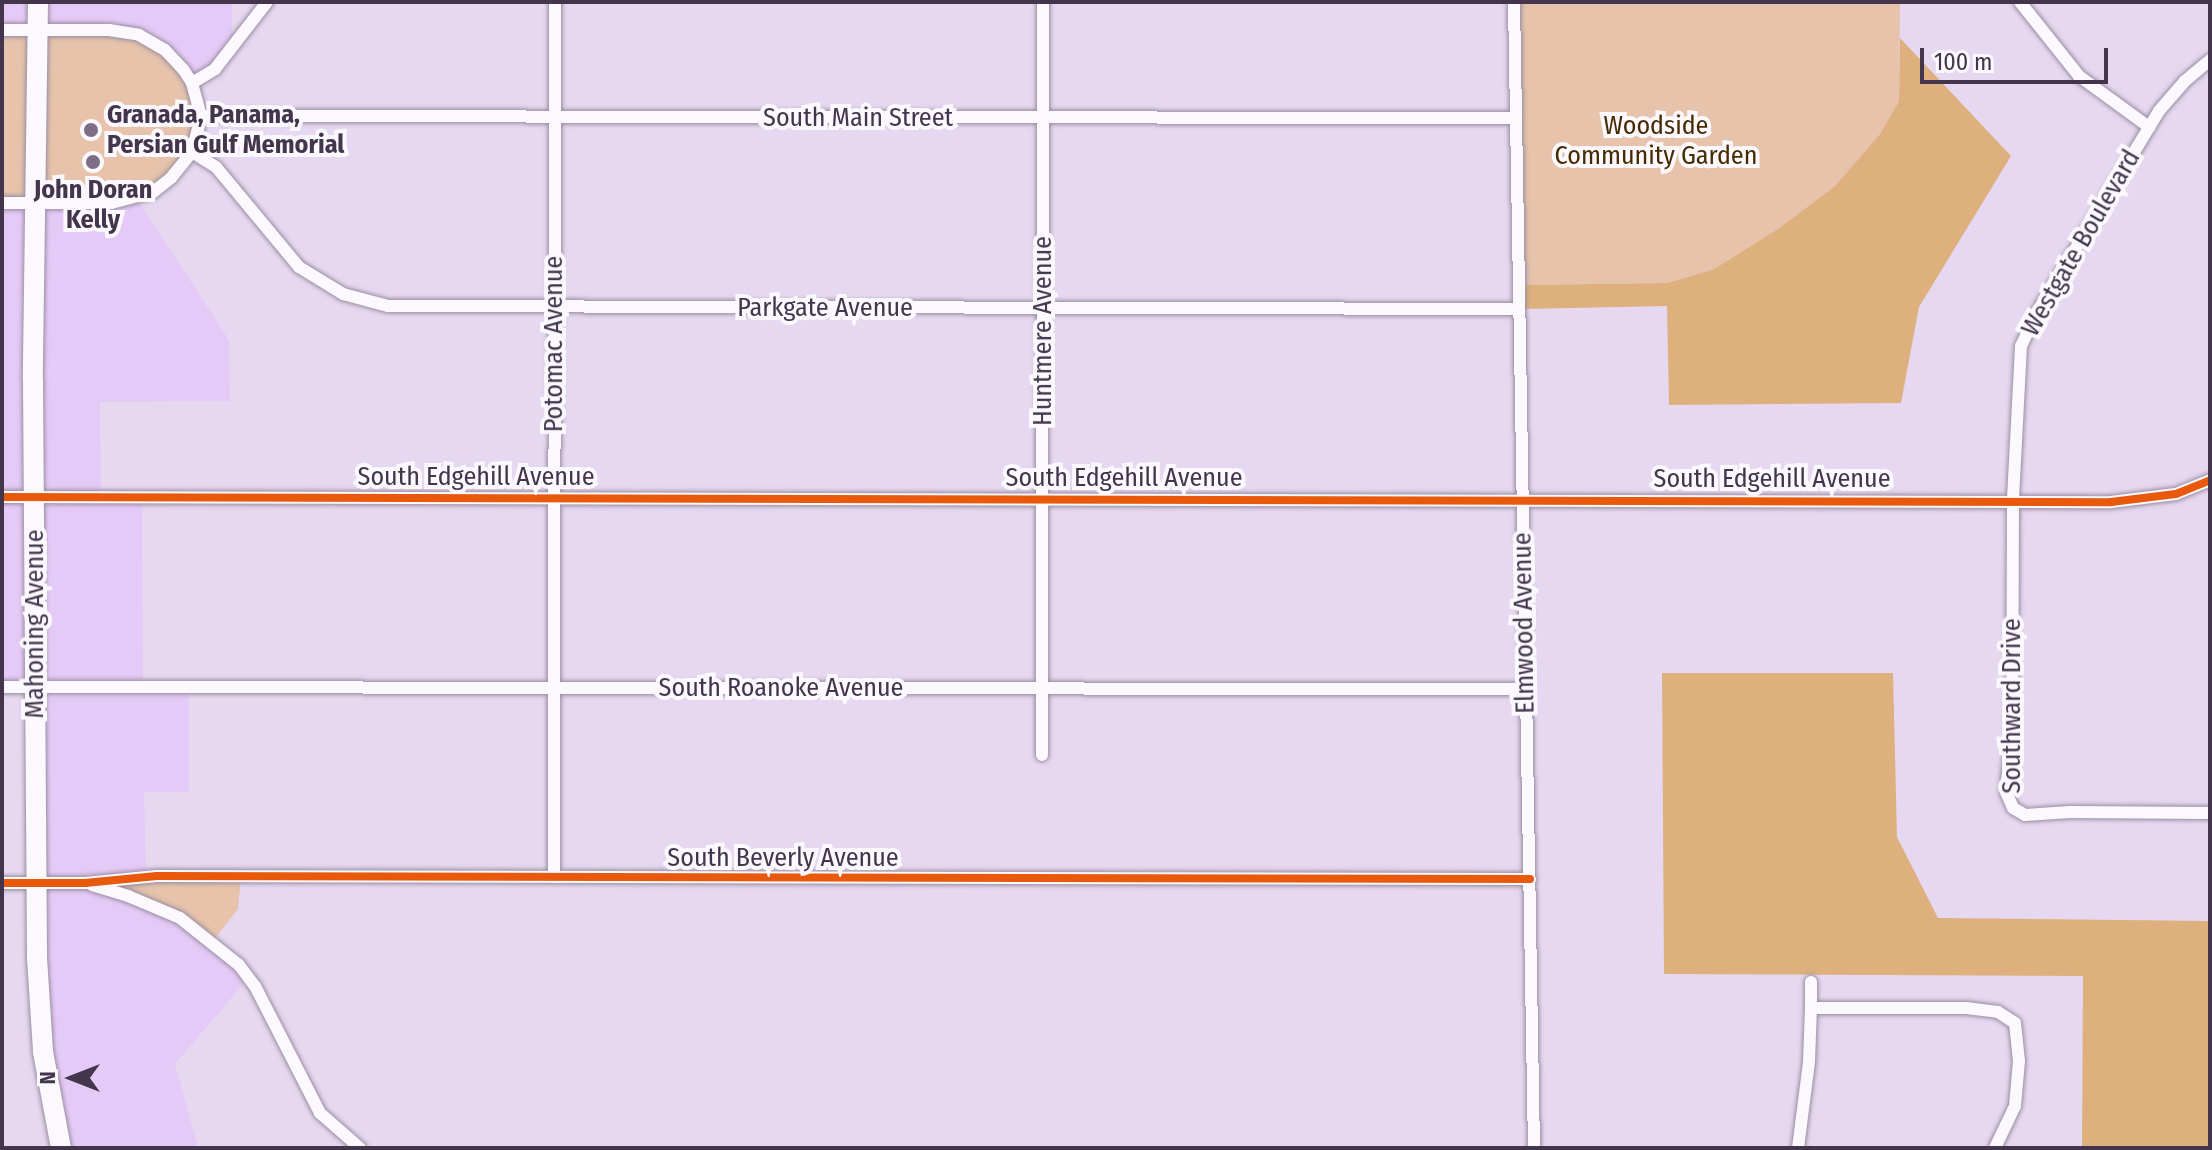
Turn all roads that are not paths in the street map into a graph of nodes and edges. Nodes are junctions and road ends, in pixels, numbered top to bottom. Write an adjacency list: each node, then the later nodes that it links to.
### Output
1 (38, 2): 8 (main road, Mahoning Avenue)
2 (267, 2): 10 (street)
3 (555, 2): 12 (street, Potomac Avenue)
4 (1043, 2): 13 (street, Huntmere Avenue)
5 (1514, 2): 14 (street, Elmwood Avenue)
6 (2020, 2): 15 (street)
7 (2, 30): 8 (street)
8 (37, 30): 10 (street); 18 (main road, Mahoning Avenue)
9 (2210, 60): 15 (street, Westgate Boulevard)
10 (192, 83): 11 (street)
11 (201, 116): 12 (street, South Main Street); 16 (street)
12 (554, 117): 13 (street, South Main Street); 19 (street, Potomac Avenue)
13 (1043, 118): 14 (street, South Main Street); 20 (street, Huntmere Avenue)
14 (1516, 118): 21 (street, Elmwood Avenue)
15 (2149, 127): 28 (street, Westgate Boulevard)
16 (192, 152): 18 (street); 19 (street, Parkgate Avenue)
17 (2, 203): 18 (street)
18 (35, 203): 24 (main road, Mahoning Avenue)
19 (555, 308): 20 (street, Parkgate Avenue); 25 (street, Potomac Avenue)
20 (1043, 308): 21 (street, Parkgate Avenue); 26 (street, Huntmere Avenue)
21 (1518, 309): 27 (street, Elmwood Avenue)
22 (2210, 480): 28 (street, South Edgehill Avenue)
23 (2, 497): 24 (street, South Edgehill Avenue)
24 (35, 497): 25 (street, South Edgehill Avenue); 30 (main road, Mahoning Avenue)
25 (554, 497): 26 (street, South Edgehill Avenue); 31 (street, Potomac Avenue)
26 (1043, 498): 27 (street, South Edgehill Avenue); 32 (street, Huntmere Avenue)
27 (1522, 499): 28 (street, South Edgehill Avenue); 33 (street, Elmwood Avenue)
28 (2013, 500): 35 (street, Southward Drive)
29 (2, 687): 30 (street, South Roanoke Avenue)
30 (35, 687): 31 (street, South Roanoke Avenue); 39 (main road, Mahoning Avenue)
31 (554, 687): 32 (street, South Roanoke Avenue); 36 (street, Potomac Avenue)
32 (1044, 688): 33 (street, South Roanoke Avenue); 34 (street, Huntmere Avenue)
33 (1526, 689): 37 (street, Elmwood Avenue)
34 (1042, 755)
35 (2210, 813)
36 (554, 877): 37 (street, South Beverly Avenue); 40 (street, South Beverly Avenue)
37 (1530, 879): 45 (street, Elmwood Avenue)
38 (2, 883): 39 (street, South Beverly Avenue)
39 (37, 883): 40 (street, South Beverly Avenue); 43 (main road, Mahoning Avenue)
40 (85, 883): 44 (street)
41 (1811, 982): 42 (street)
42 (1811, 1008): 46 (street); 47 (street)
43 (61, 1148)
44 (360, 1148)
45 (1534, 1148)
46 (1798, 1148)
47 (1995, 1148)

